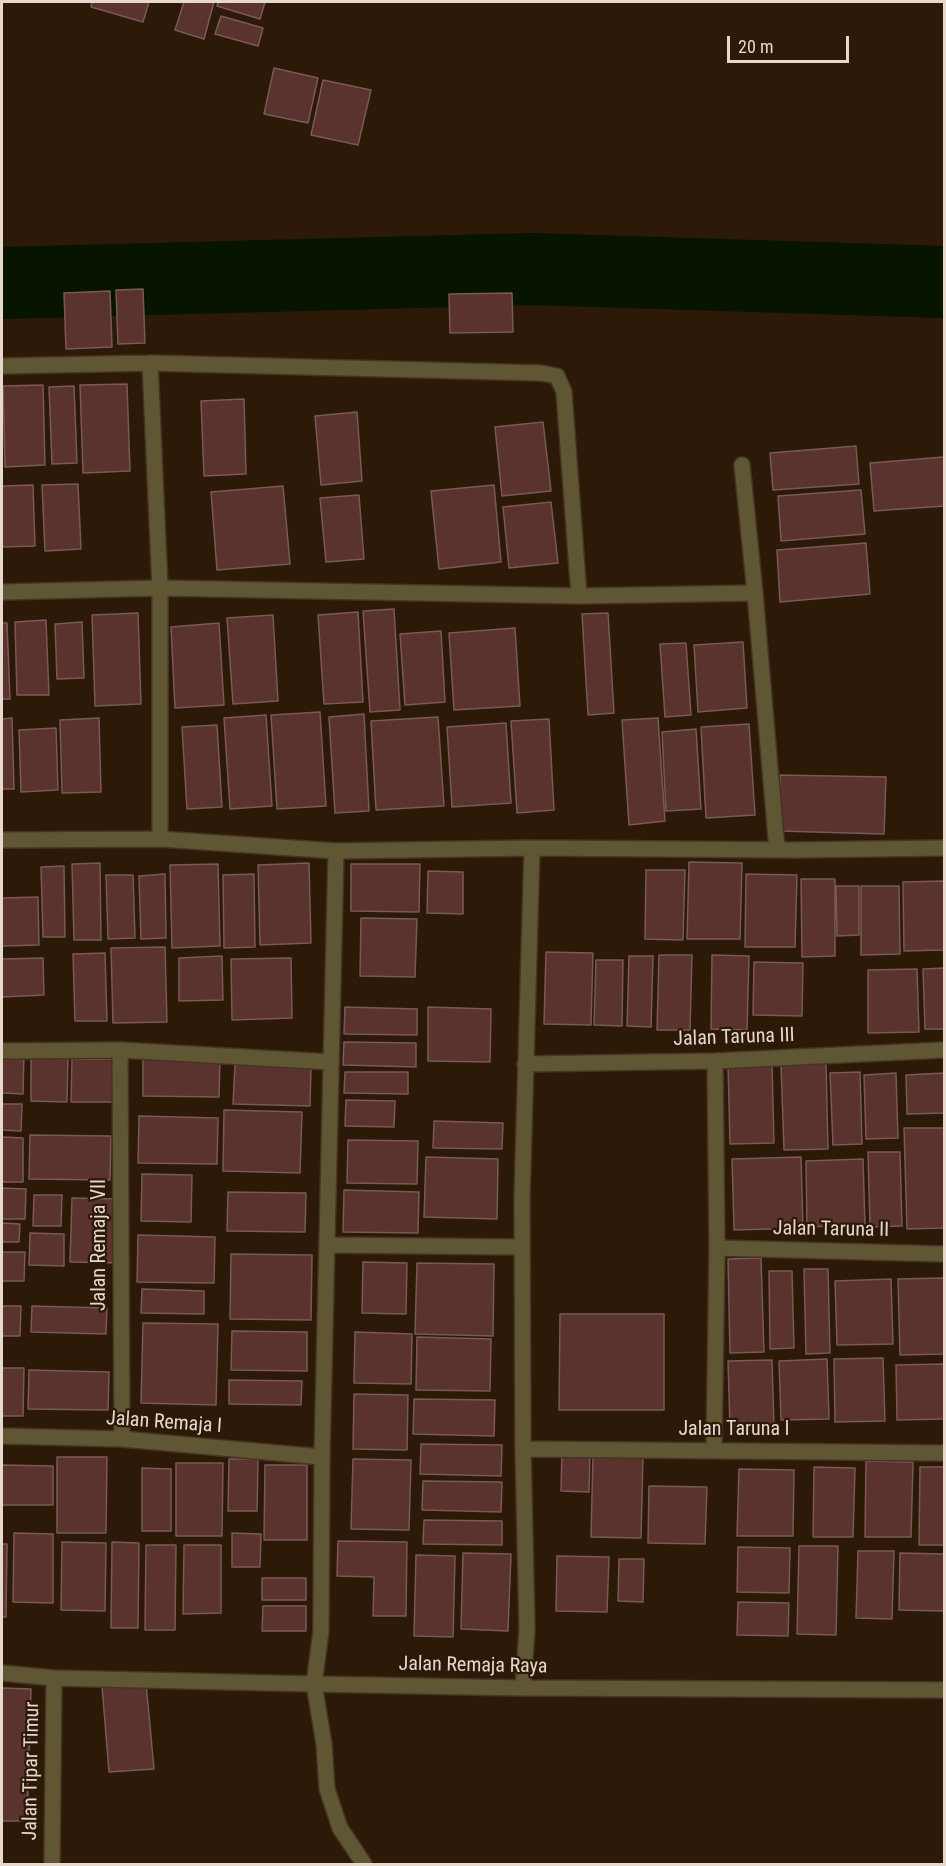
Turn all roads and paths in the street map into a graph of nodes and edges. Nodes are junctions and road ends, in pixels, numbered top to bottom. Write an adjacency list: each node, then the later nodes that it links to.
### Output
1 (150, 363): 2 (street); 4 (street); 7 (street)
2 (2, 366)
3 (741, 465): 6 (street)
4 (160, 588): 5 (street); 7 (street); 9 (street)
5 (2, 592)
6 (755, 593): 7 (street); 12 (street)
7 (579, 596)
8 (2, 840): 9 (street)
9 (160, 840): 13 (street)
10 (532, 848): 12 (street); 13 (street); 19 (street)
11 (945, 848): 12 (street)
12 (777, 850)
13 (336, 851): 18 (street)
14 (120, 1050): 16 (street); 18 (street); 25 (street, Jalan Remaja VII)
15 (945, 1050): 17 (street, Jalan Taruna III)
16 (2, 1051)
17 (715, 1061): 19 (street, Jalan Taruna III); 22 (street)
18 (331, 1062): 20 (street)
19 (525, 1064): 21 (street)
20 (327, 1245): 21 (street); 29 (street)
21 (522, 1247): 26 (street)
22 (717, 1248): 23 (street, Jalan Taruna II); 27 (street)
23 (945, 1254)
24 (2, 1436): 25 (street, Jalan Remaja I)
25 (122, 1439): 29 (street, Jalan Remaja I)
26 (523, 1449): 27 (street, Jalan Taruna I); 33 (street)
27 (714, 1451): 28 (street, Jalan Taruna I)
28 (945, 1453)
29 (322, 1457): 32 (street)
30 (2, 1673): 31 (street, Jalan Remaja Raya)
31 (54, 1678): 32 (street, Jalan Remaja Raya); 35 (street, Jalan Tipar Timur)
32 (314, 1684): 33 (street, Jalan Remaja Raya); 36 (street)
33 (523, 1688): 34 (street, Jalan Remaja Raya)
34 (945, 1690)
35 (52, 1864)
36 (364, 1864)

